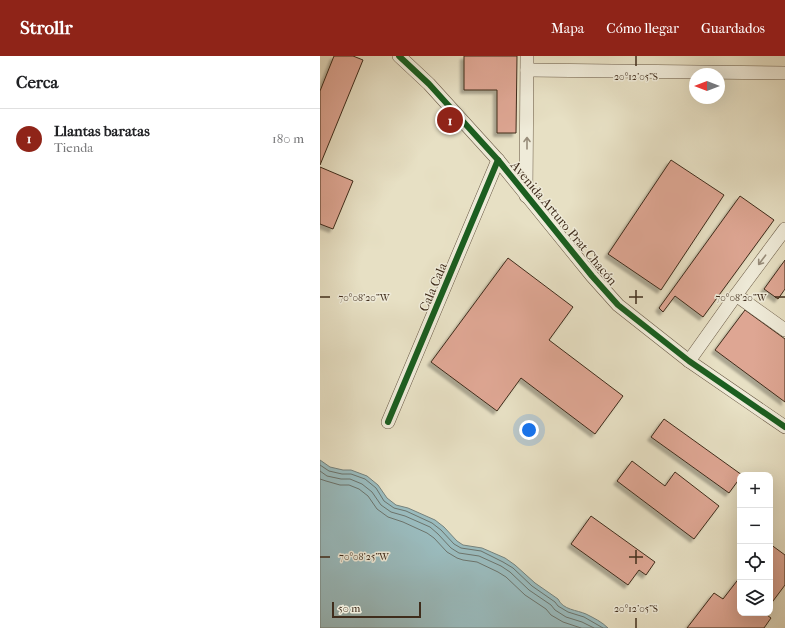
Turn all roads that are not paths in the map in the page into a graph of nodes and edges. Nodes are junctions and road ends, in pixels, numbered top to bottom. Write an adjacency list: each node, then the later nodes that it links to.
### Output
1 (399, 56): 5 (street, Avenida Arturo Prat Chacón)
2 (527, 56): 3 (street)
3 (527, 70): 4 (street); 6 (street, one-way to 3)
4 (785, 73)
5 (498, 160): 6 (street, Avenida Arturo Prat Chacón); 11 (street, Cala Cala)
6 (526, 196): 10 (street, Avenida Arturo Prat Chacón)
7 (785, 229): 8 (street, one-way to 8)
8 (736, 295): 9 (street); 10 (street)
9 (785, 330)
10 (689, 360): 12 (street, Avenida Arturo Prat Chacón)
11 (388, 422)
12 (785, 427)

